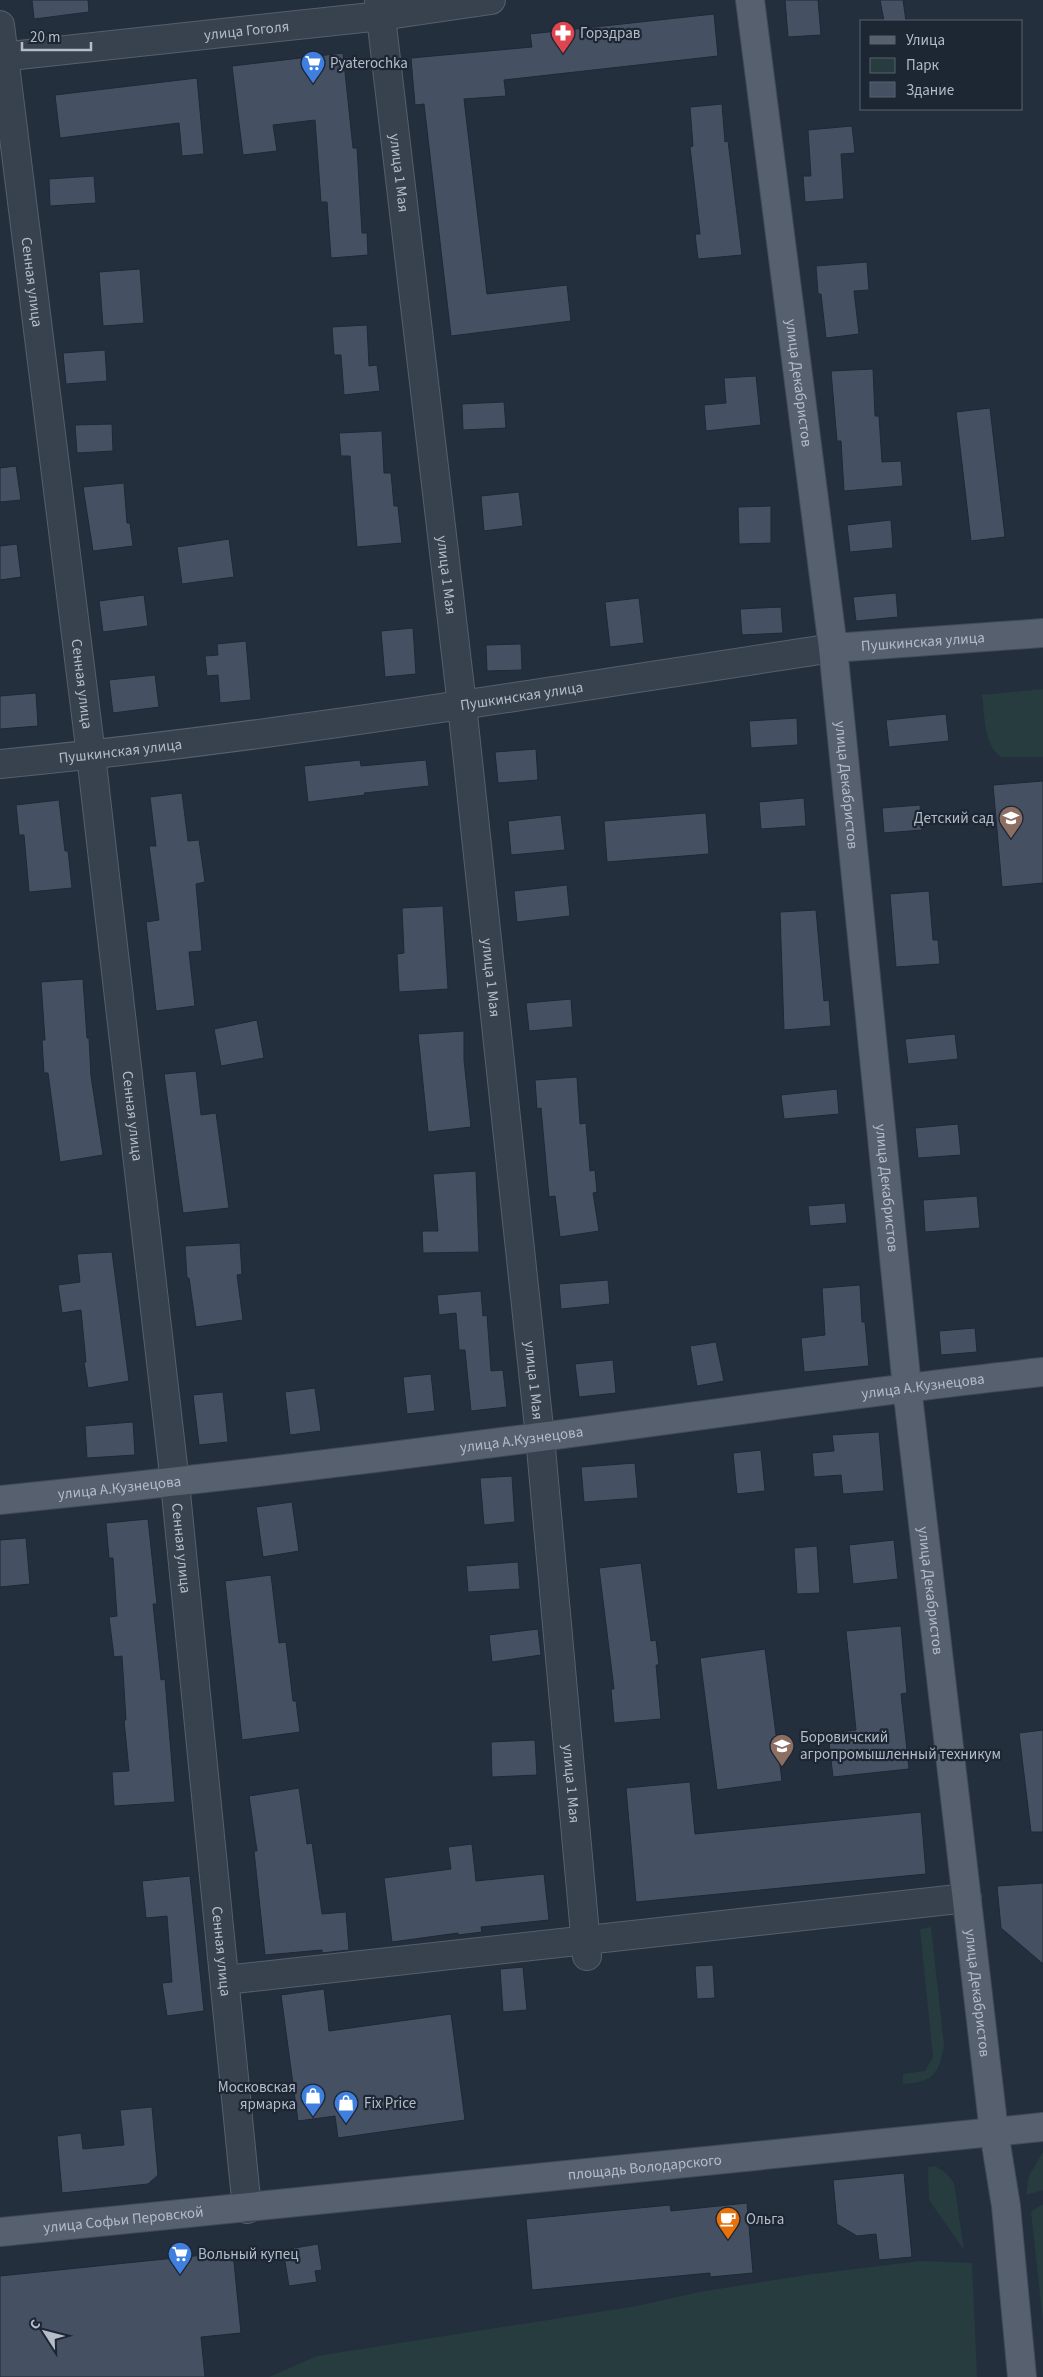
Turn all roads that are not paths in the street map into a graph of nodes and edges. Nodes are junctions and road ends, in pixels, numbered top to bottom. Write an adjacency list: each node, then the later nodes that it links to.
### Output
1 (491, 0): 3 (street, улица Гоголя)
2 (750, 0): 7 (main road, улица Декабристов)
3 (380, 8): 5 (street, улица Гоголя); 8 (street, улица 1 Мая)
4 (0, 25): 5 (street, Сенная улица)
5 (2, 56): 9 (street, Сенная улица)
6 (1043, 633): 7 (main road, Пушкинская улица)
7 (833, 648): 8 (street, Пушкинская улица); 12 (main road, улица Декабристов)
8 (462, 705): 9 (street, Пушкинская улица); 13 (street, улица 1 Мая)
9 (91, 755): 10 (street, Пушкинская улица); 14 (street, Сенная улица)
10 (0, 764)
11 (1043, 1372): 12 (main road, улица А.Кузнецова)
12 (907, 1387): 13 (main road, улица А.Кузнецова); 16 (main road, улица Декабристов)
13 (540, 1437): 14 (main road, улица А.Кузнецова); 17 (street, улица 1 Мая)
14 (174, 1483): 15 (main road, улица А.Кузнецова); 18 (street, Сенная улица)
15 (0, 1500)
16 (967, 1898): 17 (street); 20 (main road, улица Декабристов)
17 (587, 1948): 18 (street)
18 (225, 1980): 21 (street, Сенная улица)
19 (1043, 2127): 20 (main road, площадь Володарского)
20 (994, 2132): 21 (main road, площадь Володарского); 23 (main road, улица Декабристов)
21 (246, 2208): 22 (main road, улица Софьи Перовской)
22 (0, 2232)
23 (1022, 2377)

